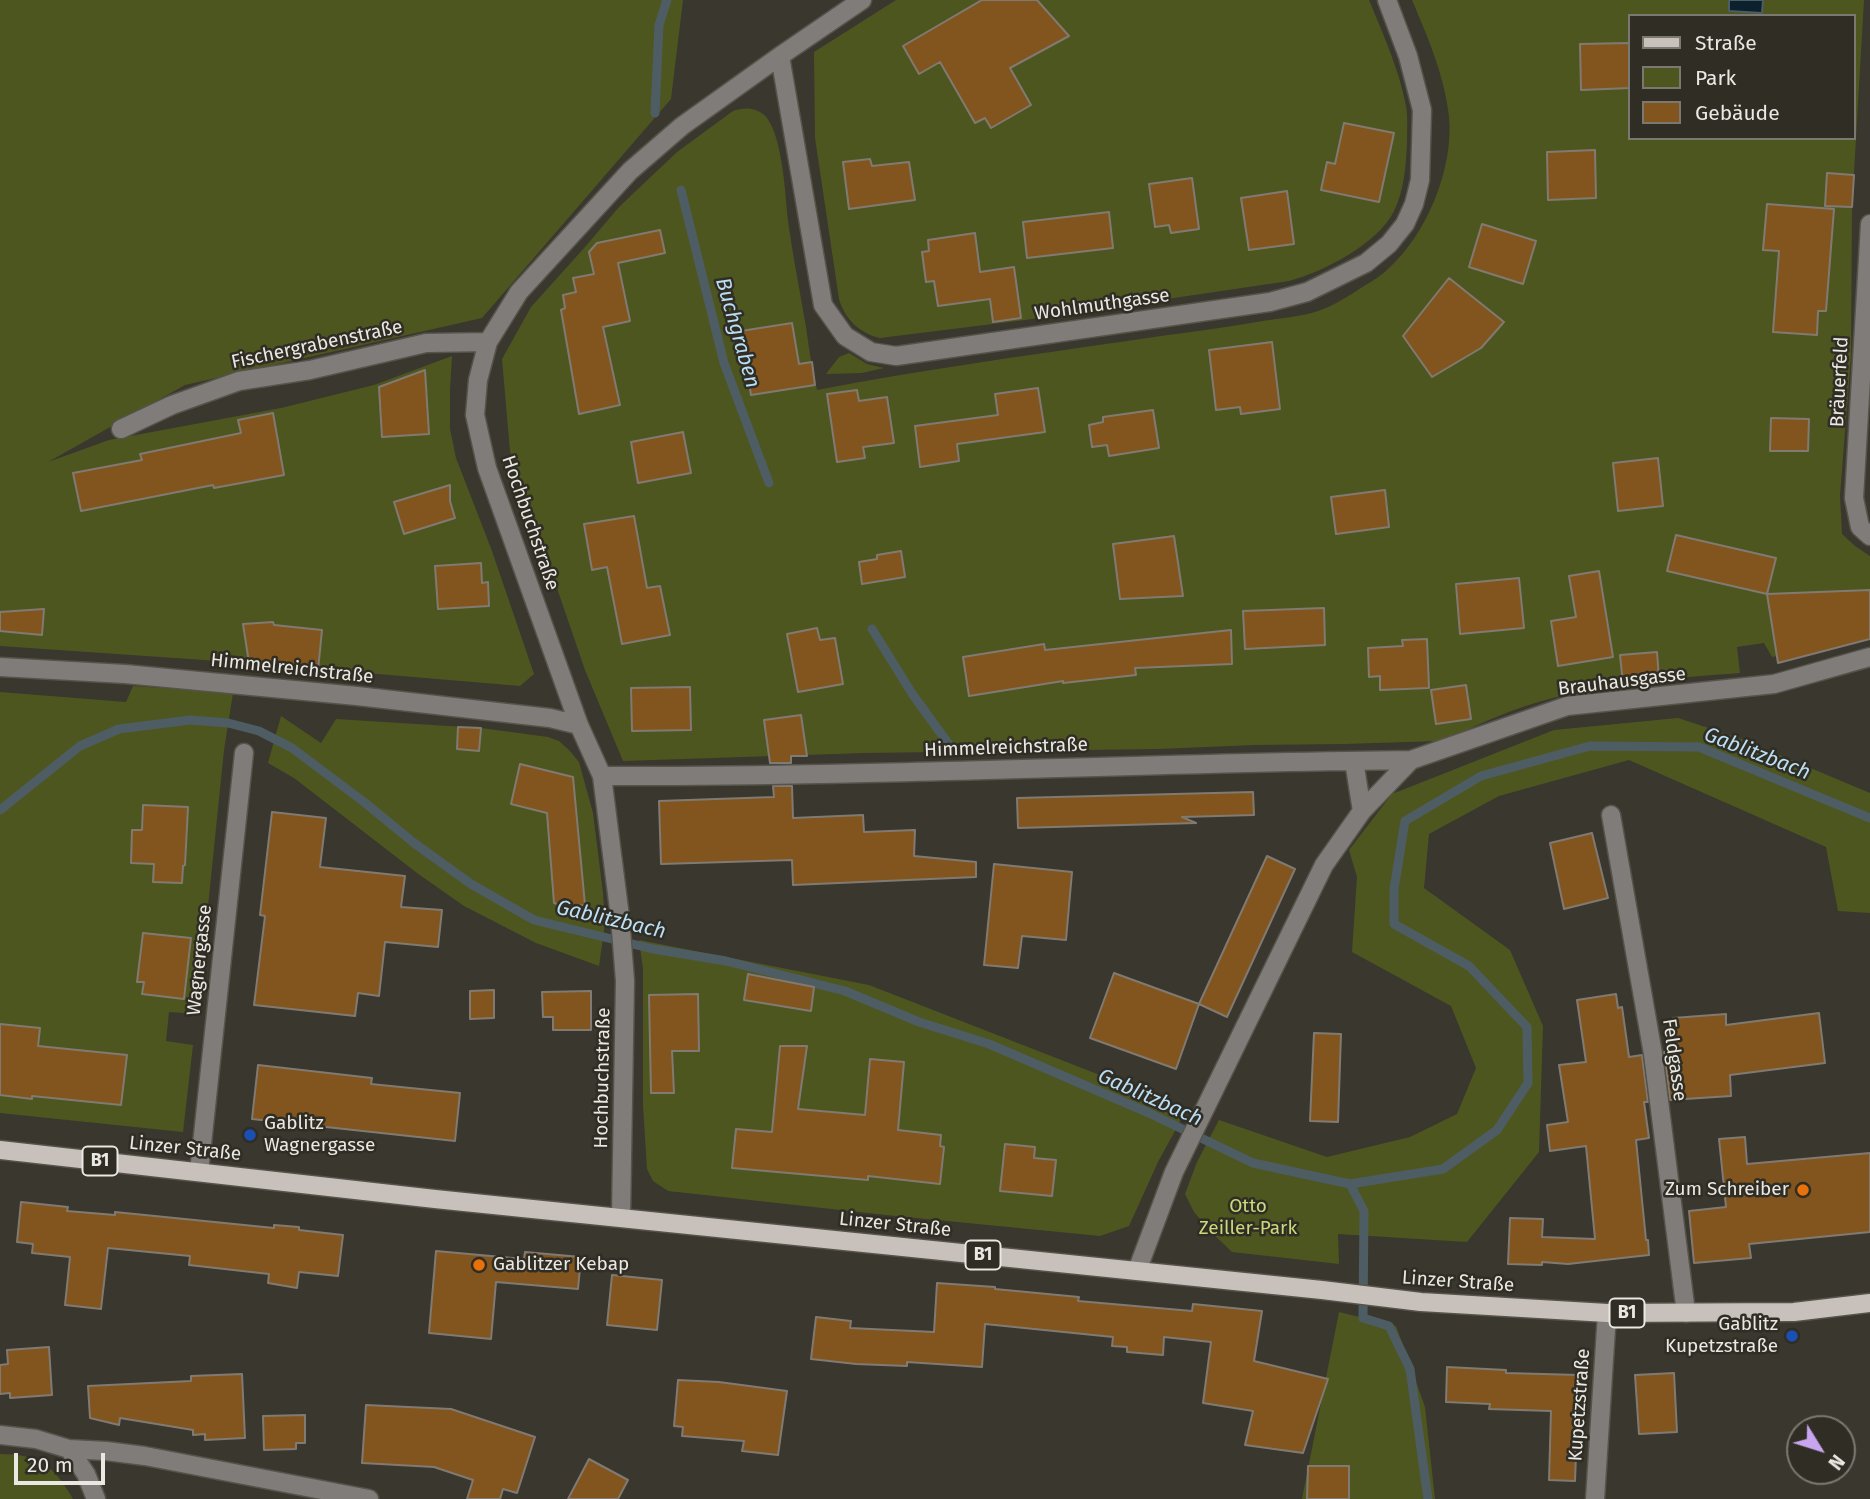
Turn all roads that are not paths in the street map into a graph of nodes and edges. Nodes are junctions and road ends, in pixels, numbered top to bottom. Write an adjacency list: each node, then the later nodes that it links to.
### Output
1 (862, 0): 3 (street, Hochbuchstraße)
2 (1387, 0): 3 (street, Wohlmuthgasse)
3 (780, 56): 5 (street, Hochbuchstraße)
4 (1870, 224): 7 (street, Bräuerfeld)
5 (488, 342): 6 (street, Fischergrabenstraße); 10 (street, Hochbuchstraße)
6 (121, 429)
7 (1870, 536)
8 (1870, 657): 12 (street, Brauhausgasse)
9 (0, 667): 10 (street, Himmelreichstraße)
10 (579, 725): 14 (street, Hochbuchstraße)
11 (244, 753): 18 (street, Wagnergasse)
12 (1411, 760): 13 (street, Himmelreichstraße); 15 (street, Brauhausgasse)
13 (1354, 761): 14 (street, Himmelreichstraße); 15 (street)
14 (602, 776): 19 (street, Hochbuchstraße)
15 (1362, 811): 20 (street, Brauhausgasse)
16 (1611, 815): 23 (street, Feldgasse)
17 (0, 1150): 18 (main road, Linzer Straße / B1)
18 (199, 1172): 19 (main road, Linzer Straße / B1)
19 (621, 1217): 20 (main road, Linzer Straße / B1)
20 (1137, 1271): 22 (main road, Linzer Straße / B1)
21 (1870, 1303): 23 (main road, Linzer Straße / B1)
22 (1608, 1313): 23 (main road, Linzer Straße / B1); 28 (street, Kupetzstraße)
23 (1685, 1314)
24 (0, 1435): 25 (street)
25 (69, 1449): 26 (street); 27 (street)
26 (96, 1499)
27 (369, 1499)
28 (1595, 1499)

